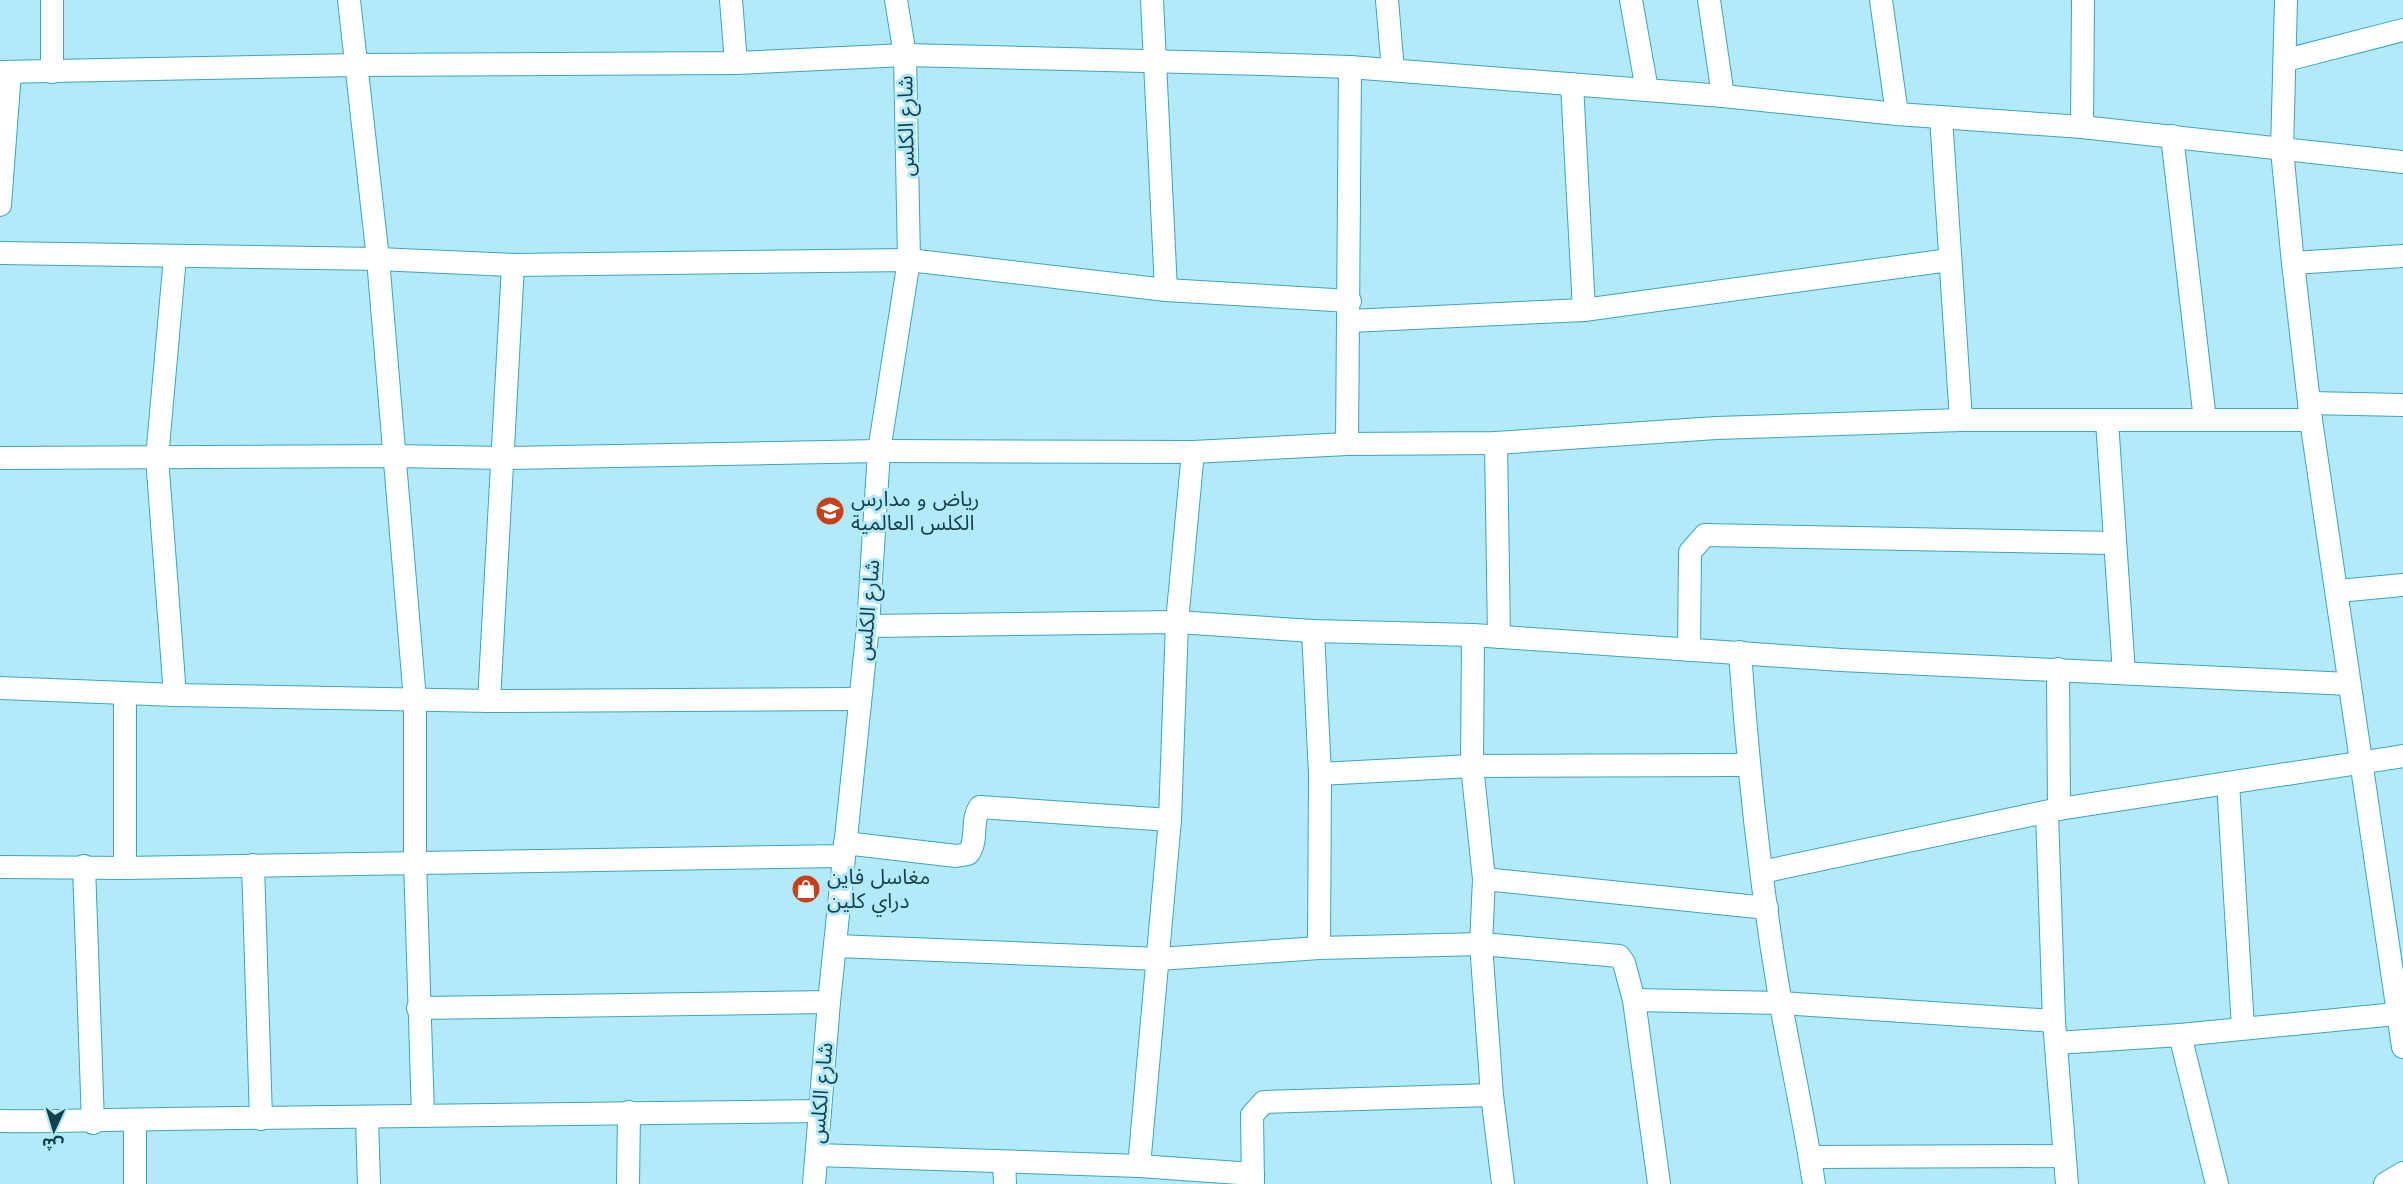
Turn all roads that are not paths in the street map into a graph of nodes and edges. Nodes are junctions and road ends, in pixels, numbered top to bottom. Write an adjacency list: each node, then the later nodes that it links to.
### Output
1 (52, 0): 21 (street)
2 (350, 0): 17 (street)
3 (731, 0): 16 (street)
4 (896, 0): 13 (street, شارع الكلس)
5 (1152, 0): 15 (street)
6 (1387, 0): 19 (street)
7 (1631, 0): 23 (street)
8 (1709, 0): 24 (street)
9 (1881, 0): 25 (street)
10 (2082, 0): 27 (street)
11 (2286, 0): 14 (street)
12 (2403, 30): 14 (street)
13 (905, 55): 15 (street); 16 (street); 36 (street, شارع الكلس)
14 (2286, 60): 29 (street)
15 (1154, 62): 18 (street); 40 (street)
16 (736, 63): 17 (street)
17 (358, 65): 21 (street); 35 (street)
18 (1350, 67): 19 (street); 42 (street)
19 (1393, 70): 22 (street)
20 (5, 72): 21 (street); 31 (street)
21 (52, 72)
22 (1572, 84): 23 (street); 41 (street)
23 (1647, 90): 24 (street)
24 (1723, 96): 25 (street)
25 (1898, 114): 26 (street)
26 (1941, 117): 27 (street); 37 (street)
27 (2082, 127): 28 (street)
28 (2172, 136): 29 (street); 46 (street)
29 (2282, 150): 30 (street); 38 (street)
30 (2403, 162)
31 (0, 205)
32 (0, 253): 34 (street)
33 (2403, 256): 38 (street)
34 (175, 257): 35 (street); 53 (street)
35 (378, 259): 39 (street); 52 (street)
36 (909, 260): 39 (street); 40 (street); 50 (street, شارع الكلس)
37 (1949, 260): 41 (street); 45 (street)
38 (2293, 263): 44 (street)
39 (513, 265): 54 (street)
40 (1166, 290): 42 (street)
41 (1584, 309): 42 (street)
42 (1350, 311): 49 (street)
43 (2403, 405): 44 (street)
44 (2310, 412): 46 (street); 58 (street)
45 (1961, 420): 47 (street); 48 (street)
46 (2205, 420): 47 (street)
47 (2107, 421): 56 (street)
48 (1496, 443): 49 (street); 63 (street)
49 (1347, 444): 51 (street)
50 (879, 451): 51 (street); 54 (street); 60 (street, شارع الكلس)
51 (1193, 452): 59 (street)
52 (393, 456): 53 (street); 54 (street); 73 (street)
53 (157, 458): 55 (street); 71 (street)
54 (503, 458): 74 (street)
55 (0, 459)
56 (2114, 543): 64 (street); 67 (street)
57 (2403, 585): 58 (street)
58 (2338, 591): 68 (street)
59 (1177, 622): 60 (street); 61 (street); 82 (street)
60 (868, 626): 72 (street, شارع الكلس)
61 (1313, 631): 62 (street); 79 (street)
62 (1473, 635): 63 (street); 78 (street)
63 (1499, 637): 64 (street)
64 (1689, 650): 65 (street)
65 (1740, 652): 66 (street); 77 (street)
66 (2058, 669): 67 (street); 81 (street)
67 (2124, 673): 68 (street)
68 (2349, 684): 76 (street)
69 (0, 688): 70 (street)
70 (124, 693): 71 (street); 88 (street)
71 (175, 695): 73 (street)
72 (860, 699): 74 (street); 83 (street, شارع الكلس)
73 (415, 700): 74 (street); 84 (street)
74 (489, 701)
75 (2403, 756): 76 (street)
76 (2362, 761): 80 (street); 100 (street)
77 (1747, 765): 78 (street); 89 (street)
78 (1472, 766): 79 (street); 90 (street)
79 (1320, 774): 94 (street)
80 (2228, 783): 81 (street); 102 (street)
81 (2053, 811): 89 (street); 101 (street)
82 (1170, 820): 83 (street); 95 (street)
83 (844, 849): 84 (street); 93 (street, شارع الكلس)
84 (415, 861): 86 (street); 99 (street)
85 (84, 866): 87 (street); 88 (street); 114 (street)
86 (253, 866): 88 (street); 110 (street)
87 (0, 867)
88 (125, 868)
89 (1762, 872): 91 (street)
90 (1484, 879): 91 (street); 92 (street)
91 (1767, 908): 98 (street)
92 (1481, 944): 94 (street); 96 (street); 106 (street)
93 (836, 946): 95 (street); 97 (street, شارع الكلس)
94 (1319, 948): 95 (street)
95 (1160, 959): 118 (street)
96 (1634, 1000): 98 (street); 127 (street)
97 (829, 1002): 99 (street); 107 (street, شارع الكلس)
98 (1781, 1003): 101 (street); 117 (street)
99 (418, 1008): 109 (street)
100 (2396, 1014): 102 (street); 105 (street)
101 (2054, 1021): 104 (street)
102 (2243, 1027): 103 (street)
103 (2180, 1035): 104 (street); 130 (street)
104 (2056, 1043): 116 (street)
105 (2403, 1047)
106 (1492, 1095): 121 (street); 126 (street)
107 (820, 1111): 108 (street); 115 (street, شارع الكلس)
108 (629, 1112): 109 (street); 124 (street)
109 (423, 1116): 111 (street)
110 (261, 1119): 111 (street); 112 (street)
111 (366, 1119): 123 (street)
112 (135, 1120): 114 (street); 122 (street)
113 (0, 1121): 114 (street)
114 (93, 1123)
115 (817, 1155): 119 (street); 125 (street, شارع الكلس)
116 (2064, 1156): 117 (street); 129 (street)
117 (1810, 1157): 128 (street)
118 (1139, 1166): 119 (street); 121 (street)
119 (1004, 1173)
120 (2403, 1173): 131 (street)
121 (1253, 1179)
122 (135, 1184)
123 (369, 1184)
124 (628, 1184)
125 (814, 1184)
126 (1503, 1184)
127 (1659, 1184)
128 (1814, 1184)
129 (2067, 1184)
130 (2217, 1184)
131 (2385, 1184)

